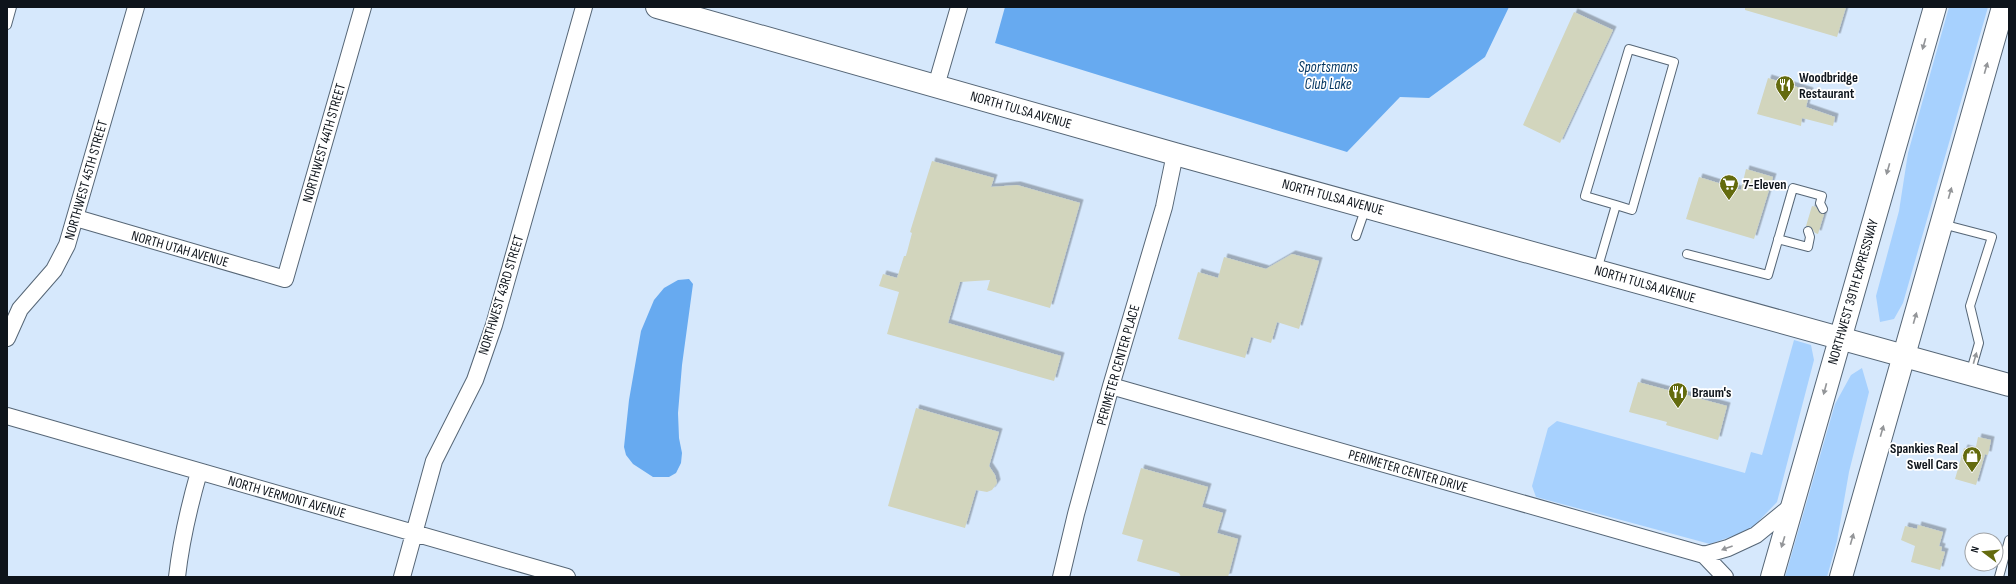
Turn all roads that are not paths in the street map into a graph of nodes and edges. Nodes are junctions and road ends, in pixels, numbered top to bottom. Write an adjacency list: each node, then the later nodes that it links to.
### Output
1 (12, 7): 9 (lane)
2 (136, 7): 15 (street, NORTHWEST 45TH STREET)
3 (363, 7): 22 (street, NORTHWEST 44TH STREET)
4 (584, 7): 32 (street, NORTHWEST 43RD STREET)
5 (657, 7): 10 (main road, NORTH TULSA AVENUE)
6 (959, 7): 10 (street)
7 (1935, 7): 24 (main road, NORTHWEST 39TH EXPRESSWAY, one-way to 24)
8 (2003, 7): 16 (main road, one-way to 8)
9 (7, 25)
10 (936, 86): 11 (main road, NORTH TULSA AVENUE)
11 (1175, 154): 13 (main road, NORTH TULSA AVENUE); 28 (street, PERIMETER CENTER PLACE)
12 (1616, 205): 12 (lane); 21 (lane)
13 (1366, 206): 18 (lane); 21 (main road, NORTH TULSA AVENUE)
14 (1819, 206): 19 (lane)
15 (76, 218): 22 (street, NORTH UTAH AVENUE); 23 (street, NORTHWEST 45TH STREET)
16 (1941, 224): 25 (main road, one-way to 16); 26 (lane, one-way to 16)
17 (1811, 234): 19 (lane)
18 (1356, 236)
19 (1778, 239): 20 (lane)
20 (1687, 254)
21 (1597, 271): 24 (main road, NORTH TULSA AVENUE)
22 (285, 279)
23 (7, 338)
24 (1839, 338): 25 (main road, NORTH TULSA AVENUE); 31 (main road, NORTHWEST 39TH EXPRESSWAY, one-way to 31)
25 (1904, 355): 26 (main road, NORTH TULSA AVENUE); 41 (main road, one-way to 25)
26 (1970, 374): 27 (main road, NORTH TULSA AVENUE)
27 (2009, 385)
28 (1111, 386): 34 (street, PERIMETER CENTER DRIVE); 38 (street, PERIMETER CENTER PLACE)
29 (7, 416): 30 (street, NORTH VERMONT AVENUE)
30 (200, 472): 32 (street, NORTH VERMONT AVENUE); 35 (street)
31 (1794, 504): 34 (street, one-way to 34); 40 (main road, NORTHWEST 39TH EXPRESSWAY, one-way to 40)
32 (413, 533): 36 (street, NORTHWEST 43RD STREET); 37 (street, NORTH VERMONT AVENUE)
33 (2009, 540): 42 (lane)
34 (1704, 555): 39 (street)
35 (177, 577)
36 (402, 577)
37 (568, 577)
38 (1061, 577)
39 (1725, 577)
40 (1772, 577)
41 (1841, 577)
42 (1999, 577)

